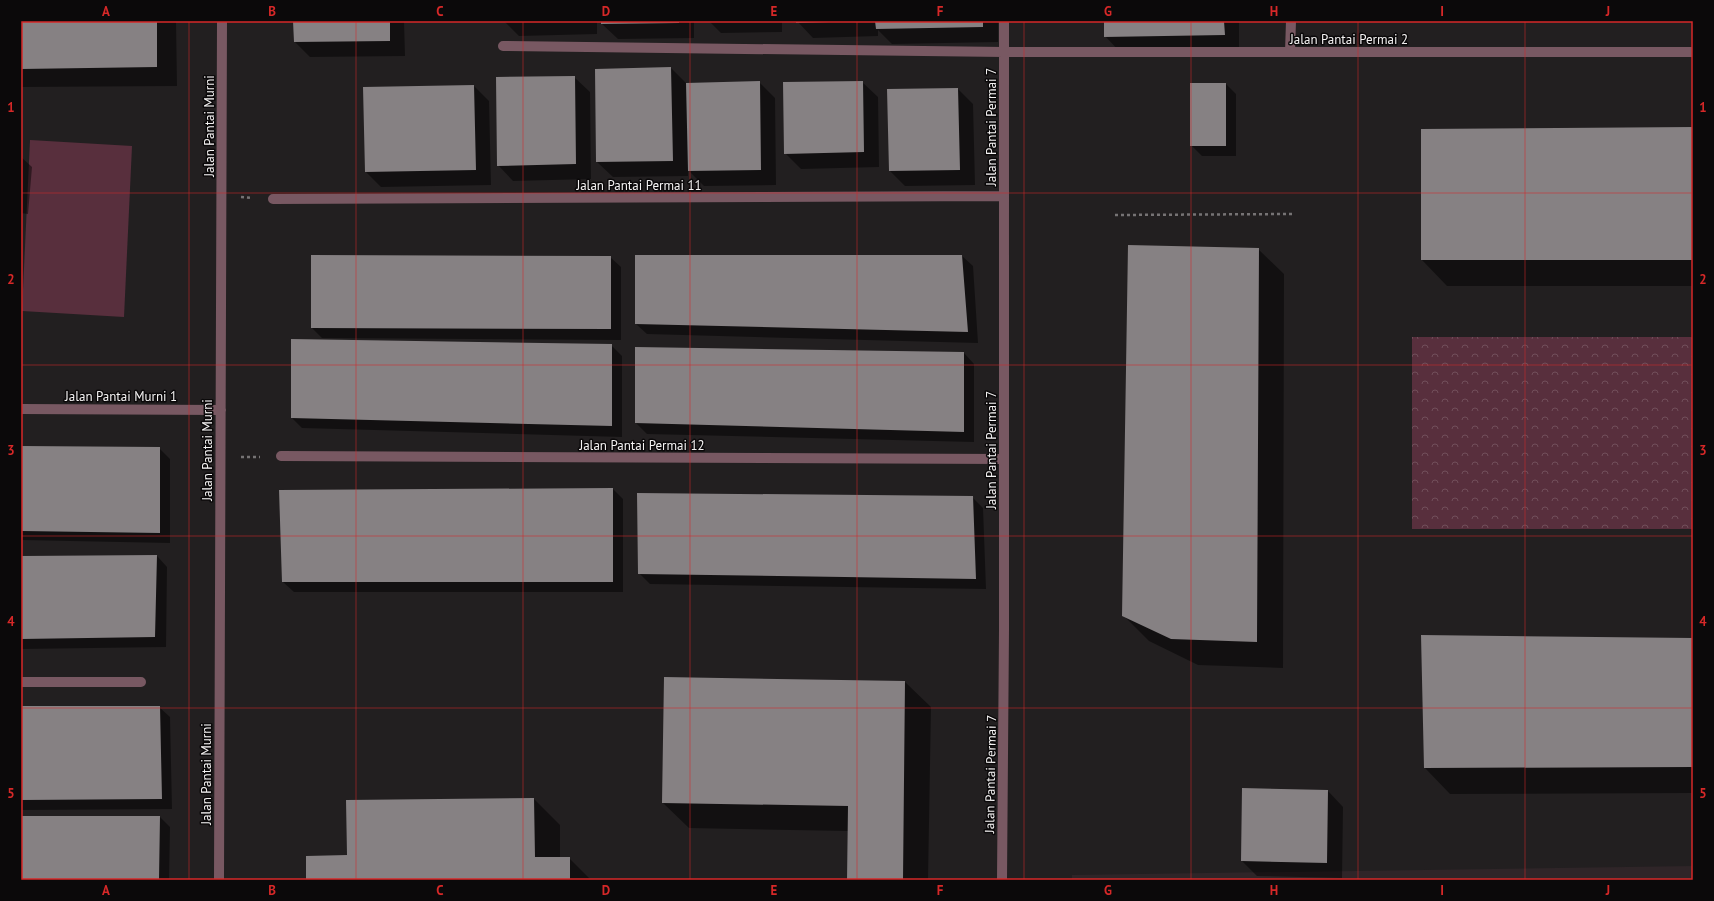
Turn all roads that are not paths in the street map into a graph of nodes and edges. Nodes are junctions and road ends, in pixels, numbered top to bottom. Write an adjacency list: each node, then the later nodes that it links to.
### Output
1 (222, 21): 11 (street, Jalan Pantai Murni)
2 (1004, 21): 5 (street, Jalan Pantai Permai 7)
3 (1291, 21): 6 (street)
4 (503, 46): 5 (street, Jalan Pantai Permai 2)
5 (1004, 52): 6 (street, Jalan Pantai Permai 2); 8 (street, Jalan Pantai Permai 7)
6 (1290, 52): 7 (street, Jalan Pantai Permai 2)
7 (1693, 52)
8 (1004, 196): 9 (street, Jalan Pantai Permai 11); 13 (street, Jalan Pantai Permai 7)
9 (273, 199)
10 (21, 409): 11 (street, Jalan Pantai Murni 1)
11 (221, 410): 16 (street, Jalan Pantai Murni)
12 (281, 456): 13 (street, Jalan Pantai Permai 12)
13 (1004, 459): 17 (street, Jalan Pantai Permai 7)
14 (21, 682): 15 (street)
15 (141, 682)
16 (219, 880)
17 (1002, 880)

